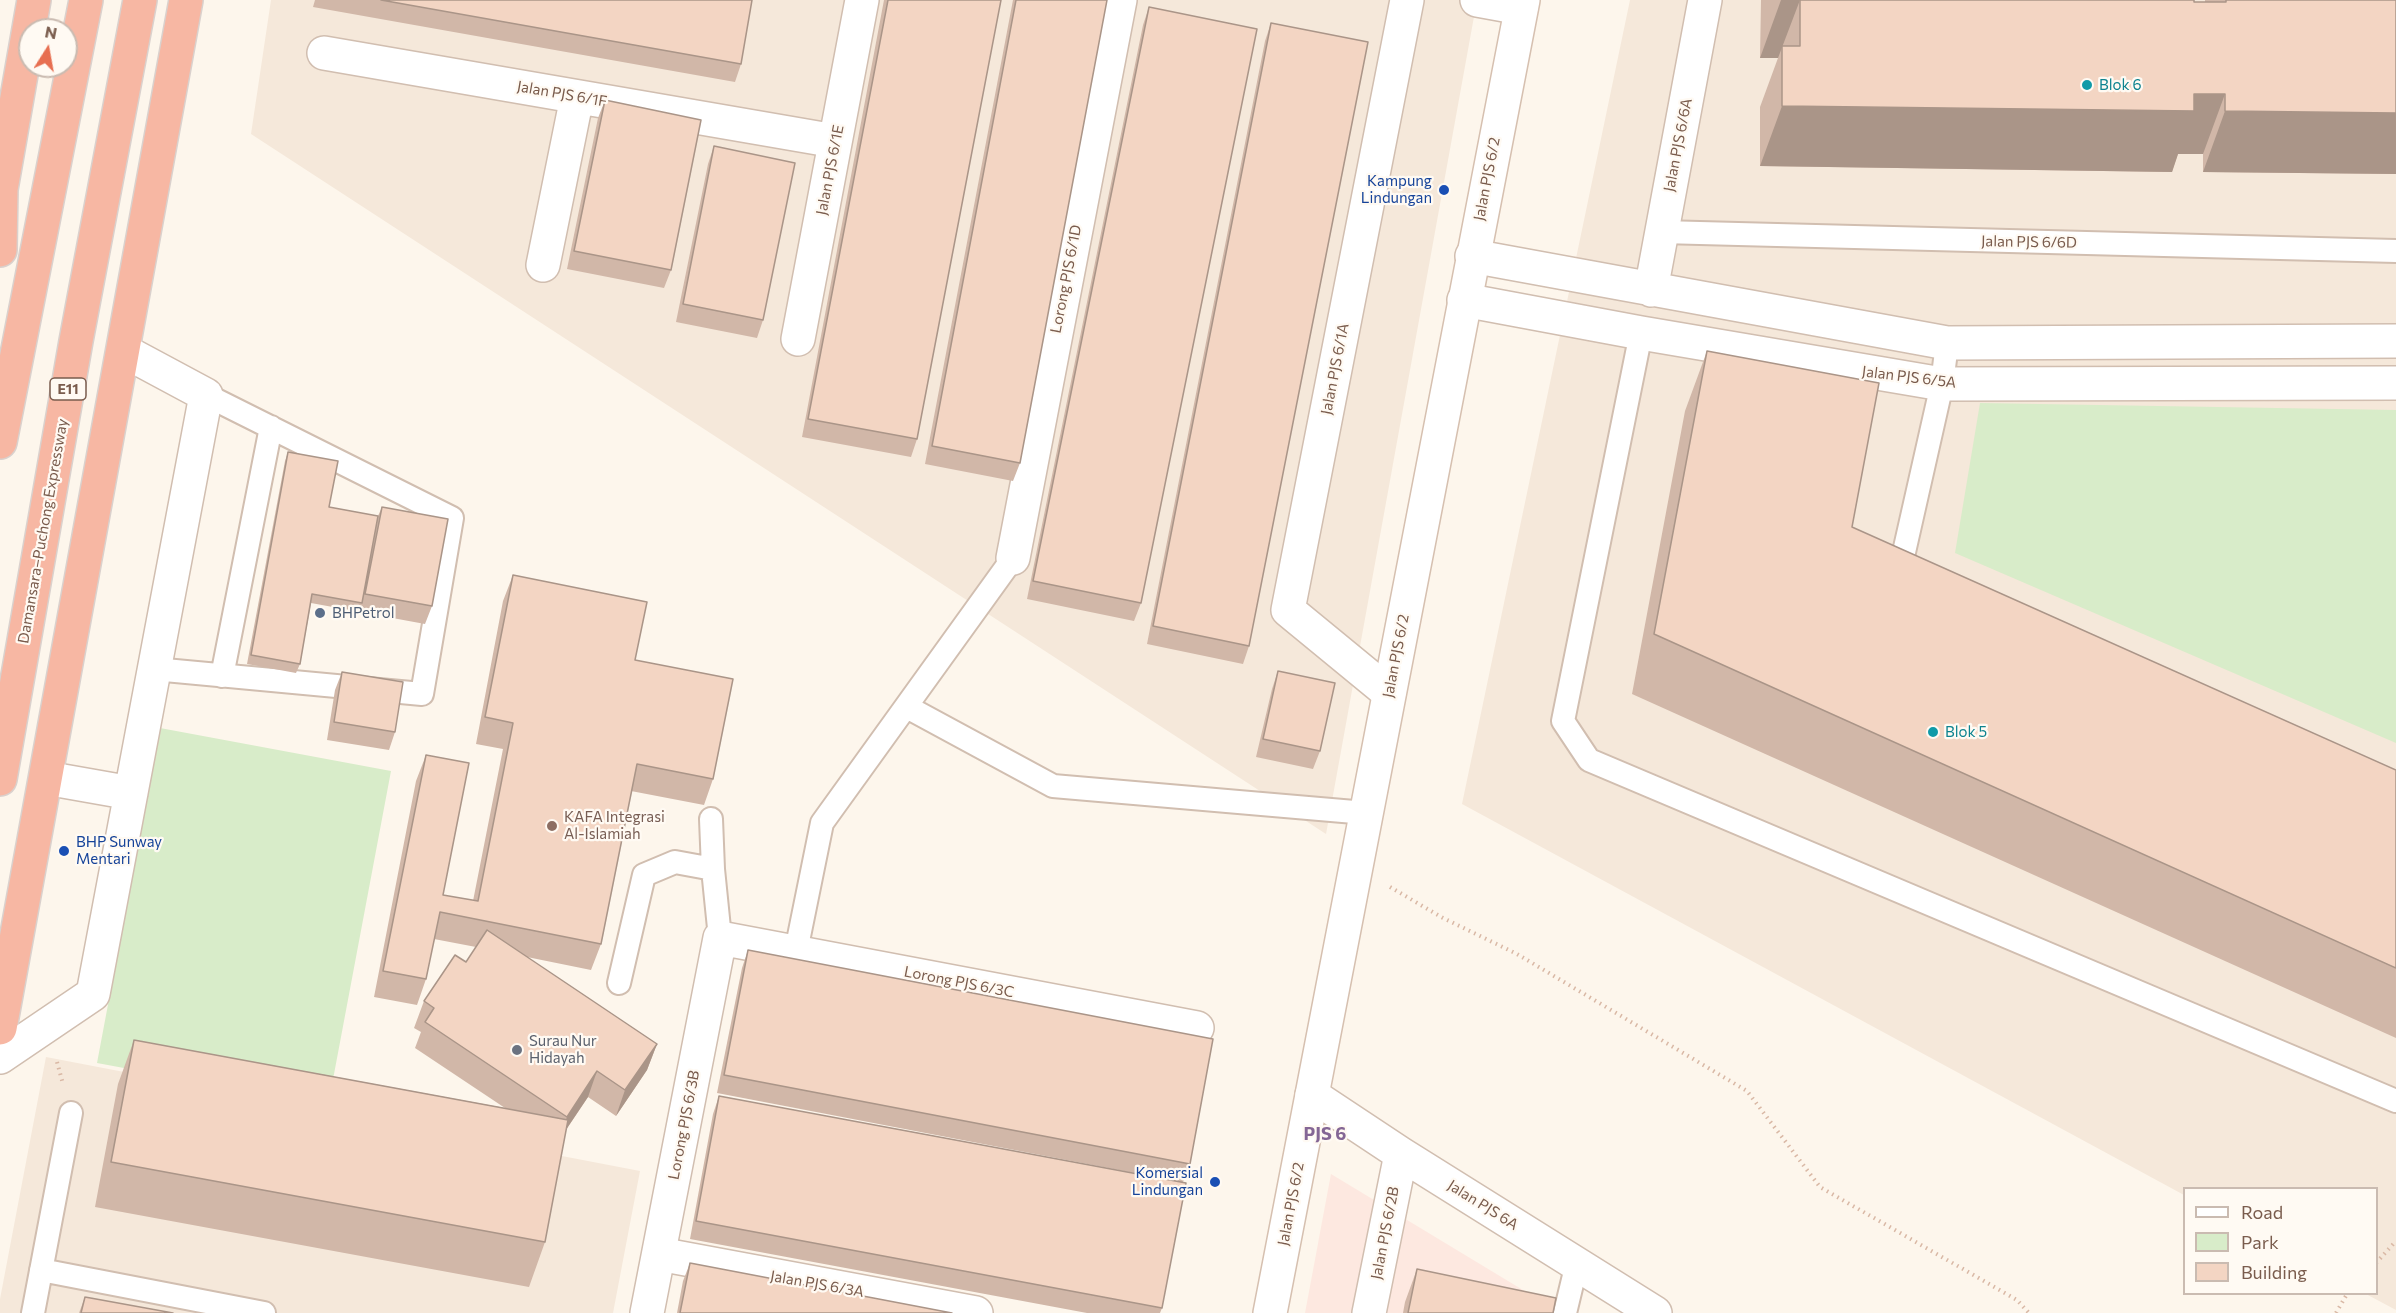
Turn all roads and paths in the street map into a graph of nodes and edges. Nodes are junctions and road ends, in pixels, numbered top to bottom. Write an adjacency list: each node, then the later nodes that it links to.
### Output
1 (34, 0): 14 (highway)
2 (86, 0): 31 (highway)
3 (140, 0): 39 (highway, Damansara–Puchong Expressway / E11)
4 (186, 0): 26 (highway)
5 (862, 0): 13 (street, Jalan PJS 6/1E)
6 (1120, 0): 32 (street, Lorong PJS 6/1D)
7 (1407, 0): 36 (street, Jalan PJS 6/1A)
8 (1477, 0): 10 (street)
9 (1705, 0): 15 (street, Jalan PJS 6/6A)
10 (1522, 4): 18 (street, Jalan PJS 6/2)
11 (324, 53): 12 (street, Jalan PJS 6/1F)
12 (578, 97): 13 (street, Jalan PJS 6/1F); 19 (street)
13 (836, 141): 23 (street, Jalan PJS 6/1E)
14 (1, 191): 16 (highway)
15 (1661, 232): 17 (lane, Jalan PJS 6/6D); 20 (street, Jalan PJS 6/6A)
16 (0, 250)
17 (2396, 252)
18 (1472, 256): 20 (street); 21 (street, Jalan PJS 6/2)
19 (543, 265)
20 (1651, 290): 25 (street)
21 (1464, 300): 22 (street, Jalan PJS 6/5A); 36 (street, Jalan PJS 6/2)
22 (1641, 333): 28 (street, Jalan PJS 6/5A); 53 (lane)
23 (798, 339)
24 (2396, 341): 25 (street)
25 (1947, 343): 28 (lane)
26 (124, 351): 29 (street); 38 (highway)
27 (2396, 383): 28 (street, Jalan PJS 6/5A)
28 (1942, 384): 33 (lane)
29 (206, 395): 30 (lane); 34 (street)
30 (271, 427): 35 (lane); 35 (lane)
31 (0, 442)
32 (1013, 558): 37 (lane)
33 (1926, 590)
34 (154, 669): 35 (lane); 40 (street)
35 (222, 676)
36 (1389, 693): 41 (street, Jalan PJS 6/2)
37 (907, 707): 41 (lane); 46 (lane)
38 (46, 778): 40 (street); 49 (highway)
39 (0, 779)
40 (131, 793): 48 (street)
41 (1366, 813): 43 (street, Jalan PJS 6/2)
42 (711, 819): 44 (lane)
43 (1356, 867): 52 (street, Jalan PJS 6/2); 70 (path)
44 (713, 870): 45 (lane); 47 (lane)
45 (720, 938): 46 (street, Lorong PJS 6/3C); 57 (street, Lorong PJS 6/3B)
46 (796, 951): 50 (street, Lorong PJS 6/3C)
47 (619, 983)
48 (46, 1024): 51 (street); 54 (path)
49 (0, 1028)
50 (1197, 1028)
51 (0, 1057)
52 (1312, 1095): 55 (street, Jalan PJS 6A); 66 (street, Jalan PJS 6/2)
53 (2396, 1101)
54 (71, 1113): 60 (lane)
55 (1401, 1154): 59 (street, Jalan PJS 6A); 67 (street, Jalan PJS 6/2B)
56 (2396, 1241): 58 (path)
57 (659, 1254): 64 (street, Lorong PJS 6/3B); 65 (street, Jalan PJS 6/3A)
58 (2378, 1261)
59 (1577, 1263): 68 (lane); 69 (street, Jalan PJS 6A)
60 (41, 1270): 62 (lane); 63 (lane)
61 (2346, 1295): 71 (path)
62 (33, 1313)
63 (264, 1313)
64 (647, 1313)
65 (976, 1313)
66 (1270, 1313)
67 (1369, 1313)
68 (1565, 1313)
69 (1655, 1313)
70 (2029, 1313)
71 (2336, 1313)

